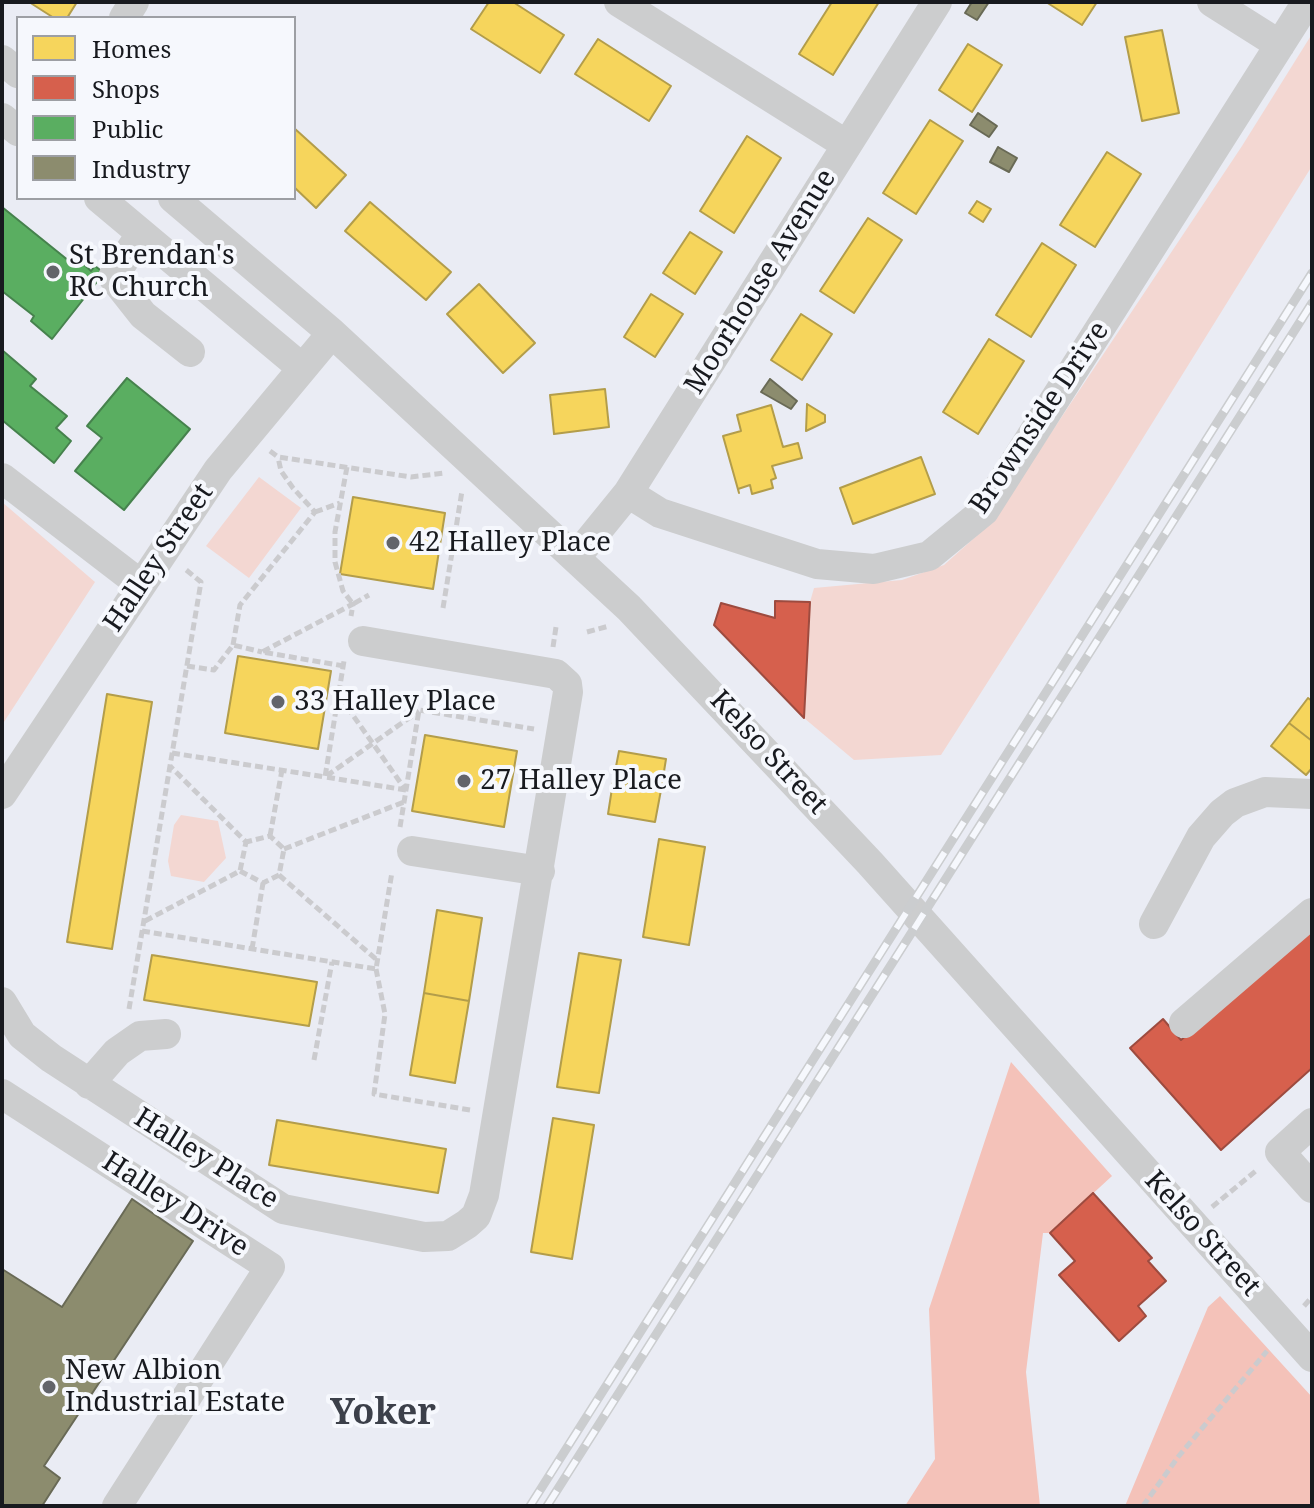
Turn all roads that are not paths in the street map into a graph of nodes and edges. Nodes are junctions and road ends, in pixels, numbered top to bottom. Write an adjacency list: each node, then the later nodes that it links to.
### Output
1 (619, 2): 6 (street)
2 (937, 2): 6 (street, Moorhouse Avenue)
3 (1212, 2): 5 (street)
4 (1307, 2): 5 (street, Brownside Drive)
5 (1280, 45): 14 (street, Brownside Drive)
6 (847, 145): 14 (street, Moorhouse Avenue)
7 (101, 200): 9 (street)
8 (175, 200): 10 (street, Kelso Street)
9 (141, 234): 11 (street); 12 (street)
10 (332, 333): 12 (street, Halley Street); 15 (street, Kelso Street)
11 (190, 352)
12 (302, 368): 16 (street, Halley Street)
13 (2, 478): 16 (street)
14 (628, 493): 15 (street, Moorhouse Avenue)
15 (576, 557): 31 (street, Kelso Street)
16 (140, 584): 18 (street, Halley Street)
17 (353, 640): 21 (street, Halley Place)
18 (2, 794)
19 (1312, 794): 23 (street)
20 (401, 850): 21 (street)
21 (540, 871): 27 (street, Halley Place)
22 (1312, 913): 25 (street)
23 (1154, 924)
24 (2, 1002): 27 (street, Halley Place)
25 (1184, 1023)
26 (153, 1035): 27 (street)
27 (89, 1084)
28 (2, 1094): 32 (street, Halley Drive)
29 (1312, 1123): 30 (street)
30 (1312, 1188)
31 (1312, 1357)
32 (117, 1506)

